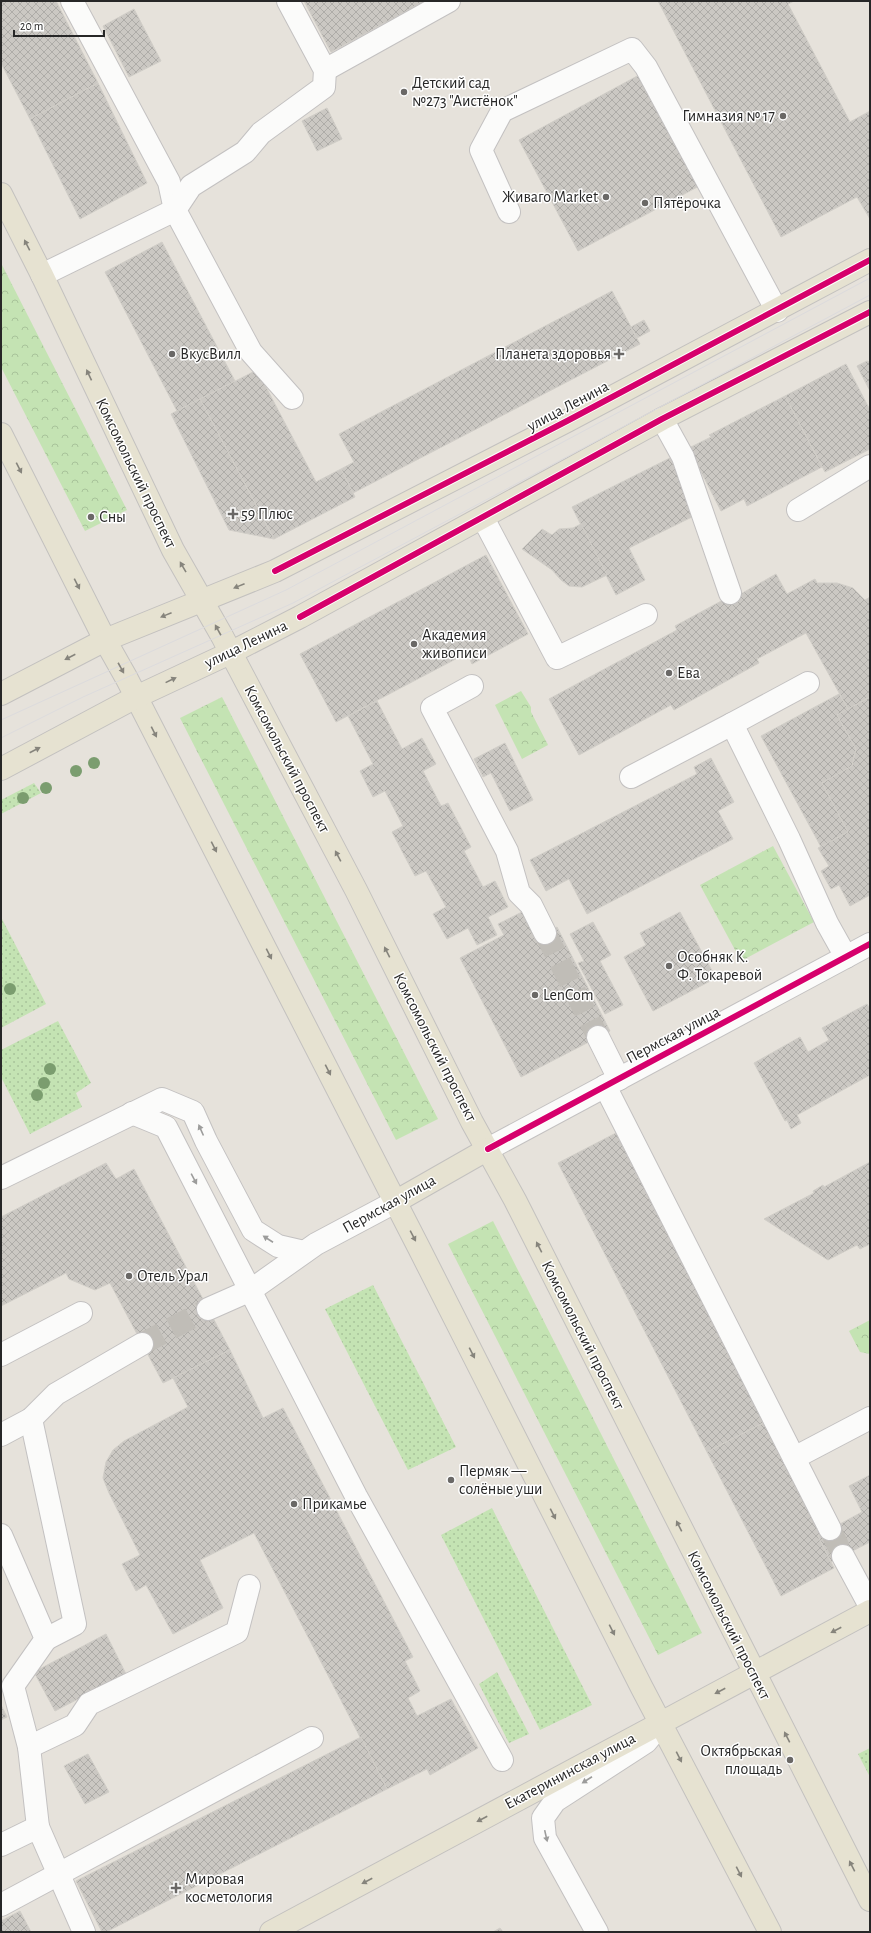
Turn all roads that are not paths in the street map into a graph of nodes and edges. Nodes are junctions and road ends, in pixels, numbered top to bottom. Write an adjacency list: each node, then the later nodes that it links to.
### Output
1 (72, 1): 6 (street)
2 (288, 1): 4 (street)
3 (449, 1): 4 (street)
4 (325, 70): 6 (street)
5 (1, 194): 9 (main road, Комсомольский проспект, one-way to 5)
6 (175, 210): 9 (street); 12 (street)
7 (509, 212): 10 (street)
8 (870, 260): 10 (main road, улица Ленина)
9 (42, 275): 19 (main road, Комсомольский проспект, one-way to 9)
10 (777, 311): 19 (main road, улица Ленина, one-way to 19)
11 (870, 312): 13 (main road, улица Ленина)
12 (292, 398)
13 (662, 419): 17 (main road, улица Ленина); 18 (street)
14 (1, 434): 21 (main road, one-way to 21)
15 (870, 466): 16 (street)
16 (798, 510)
17 (483, 518): 20 (street); 22 (main road, улица Ленина)
18 (730, 593)
19 (202, 601): 21 (main road, улица Ленина, one-way to 21); 22 (main road, Комсомольский проспект, one-way to 19)
20 (646, 614)
21 (104, 640): 25 (main road, улица Ленина, one-way to 25); 26 (main road, one-way to 26)
22 (230, 653): 26 (main road, улица Ленина, one-way to 22); 36 (main road, Комсомольский проспект, one-way to 22)
23 (808, 683): 27 (street)
24 (472, 686): 30 (street)
25 (1, 694)
26 (136, 697): 28 (main road, улица Ленина, one-way to 26); 38 (main road, one-way to 38)
27 (732, 724): 29 (street); 32 (street)
28 (1, 769)
29 (631, 777)
30 (545, 933)
31 (870, 944): 32 (street, Пермская улица)
32 (846, 957): 34 (street, Пермская улица)
33 (598, 1038): 34 (street)
34 (612, 1082): 36 (street, Пермская улица); 48 (street)
35 (132, 1113): 37 (street); 39 (street, one-way to 35); 40 (street, one-way to 40)
36 (488, 1149): 38 (main road, Пермская улица); 56 (main road, Комсомольский проспект, one-way to 36)
37 (1, 1178)
38 (395, 1202): 39 (street, Пермская улица); 57 (main road, one-way to 57)
39 (304, 1252): 40 (street, Пермская улица)
40 (251, 1290): 41 (street, Пермская улица); 60 (street)
41 (208, 1309)
42 (81, 1313): 44 (street)
43 (142, 1344): 46 (street)
44 (1, 1355)
45 (870, 1418): 48 (street)
46 (31, 1419): 47 (street); 55 (street)
47 (1, 1435)
48 (794, 1458): 49 (street)
49 (830, 1529)
50 (1, 1535): 55 (street)
51 (843, 1556): 53 (street)
52 (249, 1586): 59 (street)
53 (870, 1606)
54 (870, 1611): 56 (main road, Екатерининская улица, one-way to 56)
55 (46, 1639): 59 (street)
56 (754, 1673): 57 (main road, Екатерининская улица, one-way to 57); 64 (main road, Комсомольский проспект, one-way to 56)
57 (661, 1722): 67 (main road, Екатерининская улица, one-way to 67); 68 (street, one-way to 68); 69 (main road, one-way to 69)
58 (312, 1738): 63 (street)
59 (29, 1747): 61 (street)
60 (502, 1760)
61 (38, 1827): 62 (street); 63 (street)
62 (1, 1845)
63 (59, 1875): 65 (street); 66 (street)
64 (870, 1900)
65 (1, 1905)
66 (84, 1932)
67 (271, 1932)
68 (597, 1932)
69 (770, 1932)

